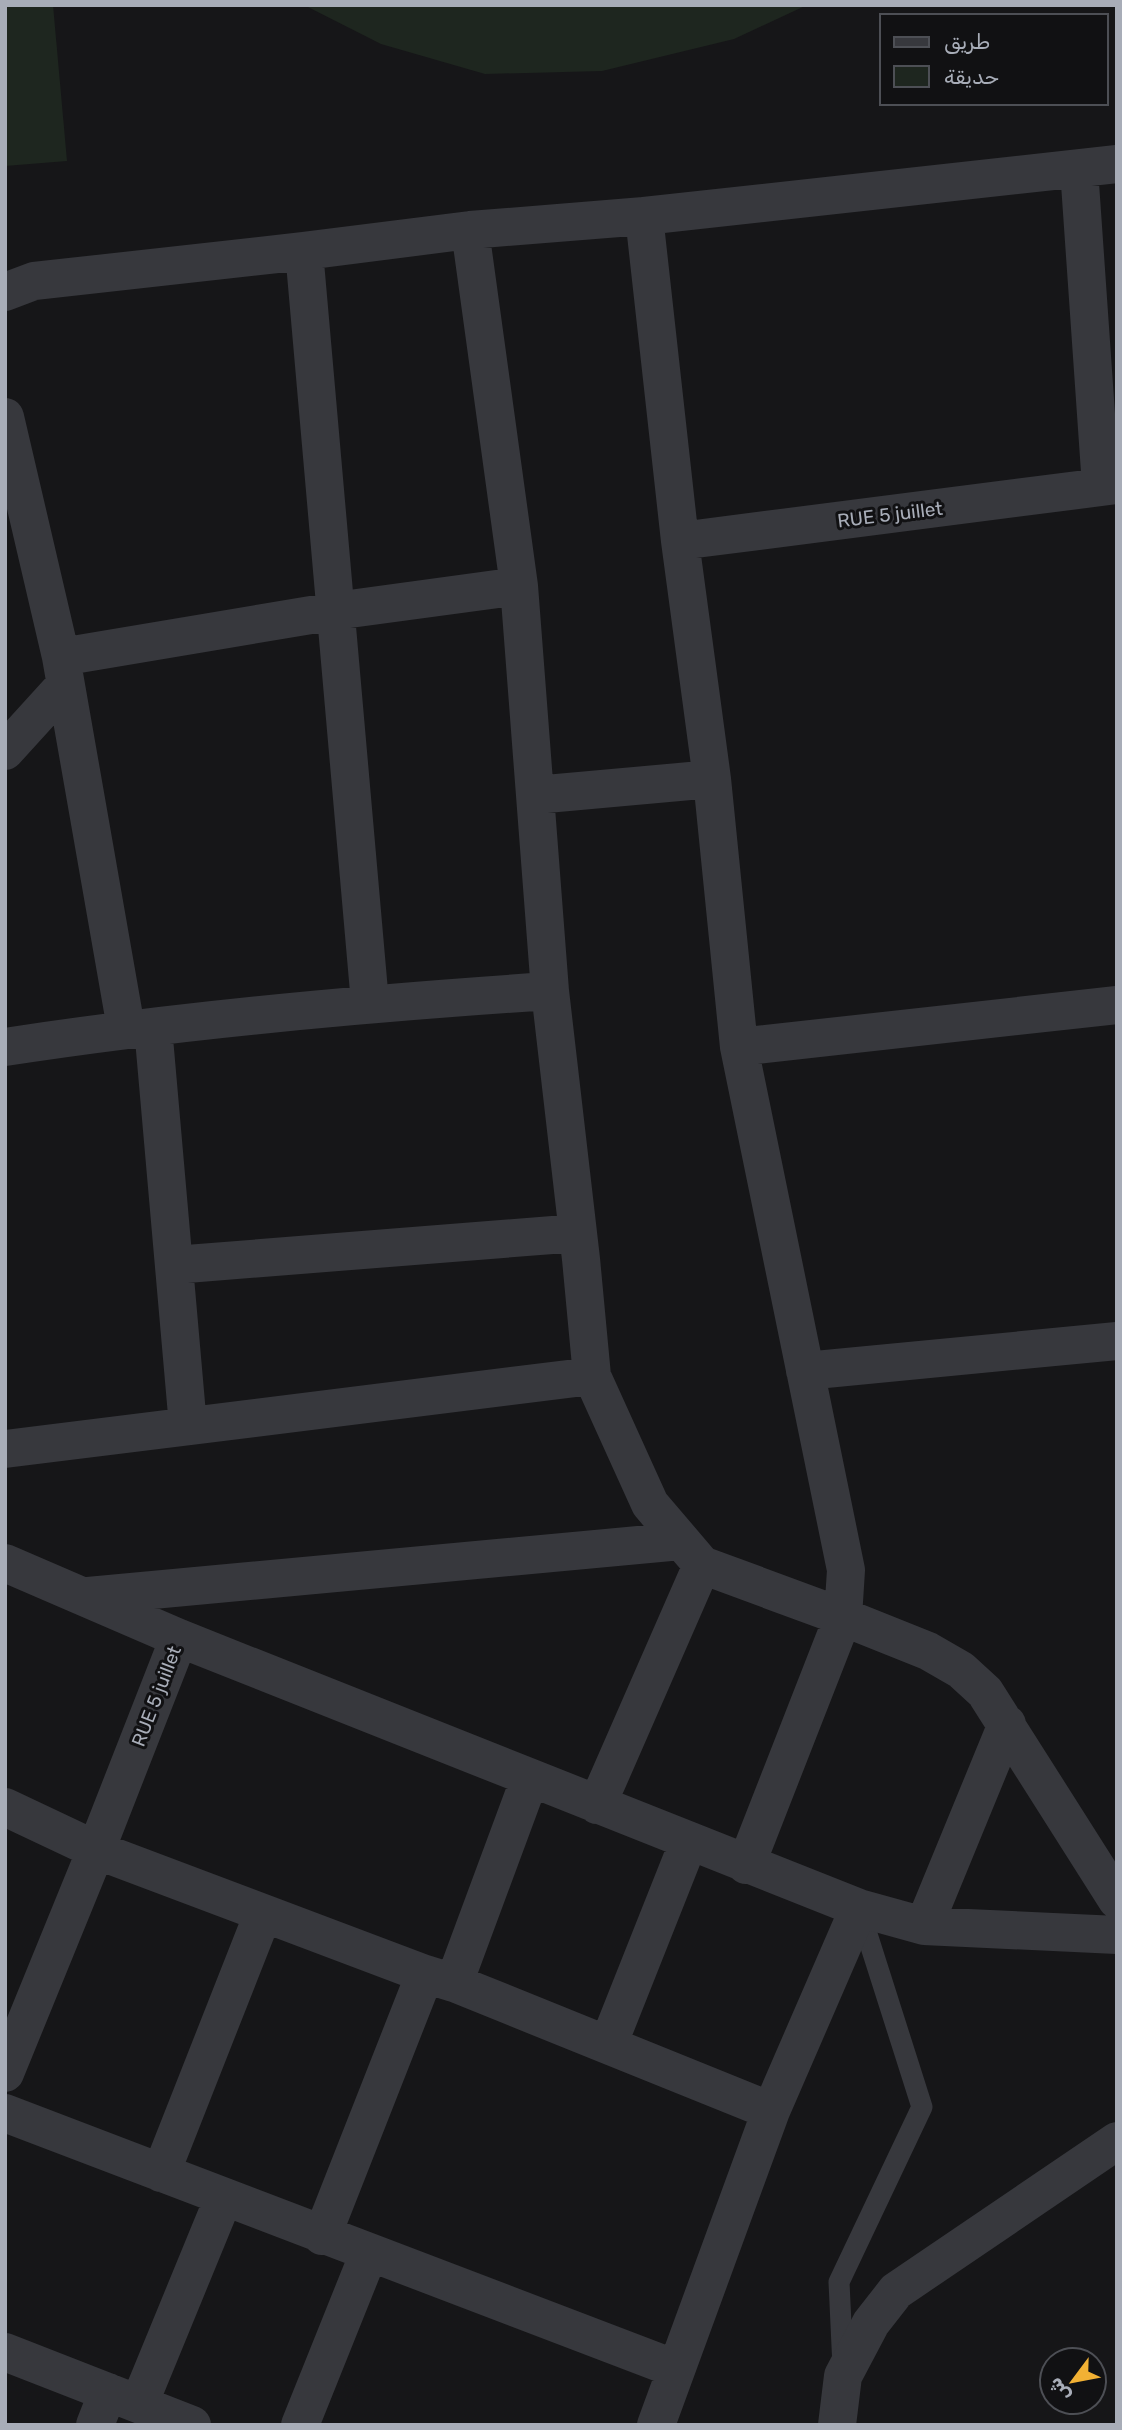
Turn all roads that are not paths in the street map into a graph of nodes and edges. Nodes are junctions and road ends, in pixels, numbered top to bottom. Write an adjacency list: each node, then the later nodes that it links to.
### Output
1 (1117, 164): 2 (street)
2 (1079, 169): 3 (street); 8 (street)
3 (645, 216): 4 (street); 9 (street)
4 (470, 230): 5 (street); 10 (street)
5 (304, 251): 6 (street); 11 (street)
6 (15, 282)
7 (5, 417): 12 (street)
8 (1109, 486): 9 (street, RUE 5 juillet)
9 (680, 541): 14 (street)
10 (519, 586): 11 (street); 15 (street)
11 (335, 611): 12 (street); 17 (street)
12 (63, 671): 13 (street); 19 (street)
13 (5, 751)
14 (712, 779): 15 (street); 21 (street)
15 (535, 795): 16 (street)
16 (550, 991): 17 (street); 22 (street)
17 (370, 1003): 19 (street)
18 (1117, 1005): 21 (street)
19 (139, 1028): 20 (street); 23 (street)
20 (5, 1046)
21 (739, 1047): 25 (street)
22 (578, 1233): 23 (street); 26 (street)
23 (174, 1265): 27 (street)
24 (1117, 1341): 25 (street)
25 (804, 1371): 32 (street)
26 (592, 1376): 27 (street); 29 (street)
27 (188, 1426): 28 (street)
28 (5, 1449)
29 (692, 1553): 31 (street); 32 (street); 36 (street)
30 (5, 1563): 31 (street, RUE 5 juillet)
31 (84, 1597): 33 (street, RUE 5 juillet)
32 (844, 1617): 34 (street); 40 (street)
33 (178, 1638): 35 (street); 39 (street, RUE 5 juillet)
34 (1007, 1724): 41 (street); 44 (street)
35 (530, 1778): 36 (street); 46 (street)
36 (597, 1805): 38 (street)
37 (5, 1807): 39 (street)
38 (689, 1841): 40 (street); 47 (street)
39 (96, 1850): 43 (street); 48 (street, RUE 5 juillet)
40 (746, 1865): 42 (street)
41 (1117, 1900)
42 (859, 1908): 44 (street); 49 (street); 58 (lane)
43 (263, 1913): 46 (street); 52 (street)
44 (923, 1926): 45 (street)
45 (1117, 1935)
46 (440, 1979): 47 (street); 54 (street)
47 (608, 2045): 49 (street)
48 (5, 2073)
49 (771, 2111): 57 (street)
50 (5, 2113): 52 (street)
51 (1117, 2141): 58 (street)
52 (162, 2173): 53 (street)
53 (223, 2197): 54 (street); 59 (street)
54 (321, 2236): 55 (street)
55 (369, 2253): 57 (street); 61 (street)
56 (5, 2352): 59 (street)
57 (676, 2370): 62 (street)
58 (844, 2376): 63 (street)
59 (114, 2407): 60 (street)
60 (192, 2425)
61 (300, 2425)
62 (656, 2425)
63 (837, 2425)

